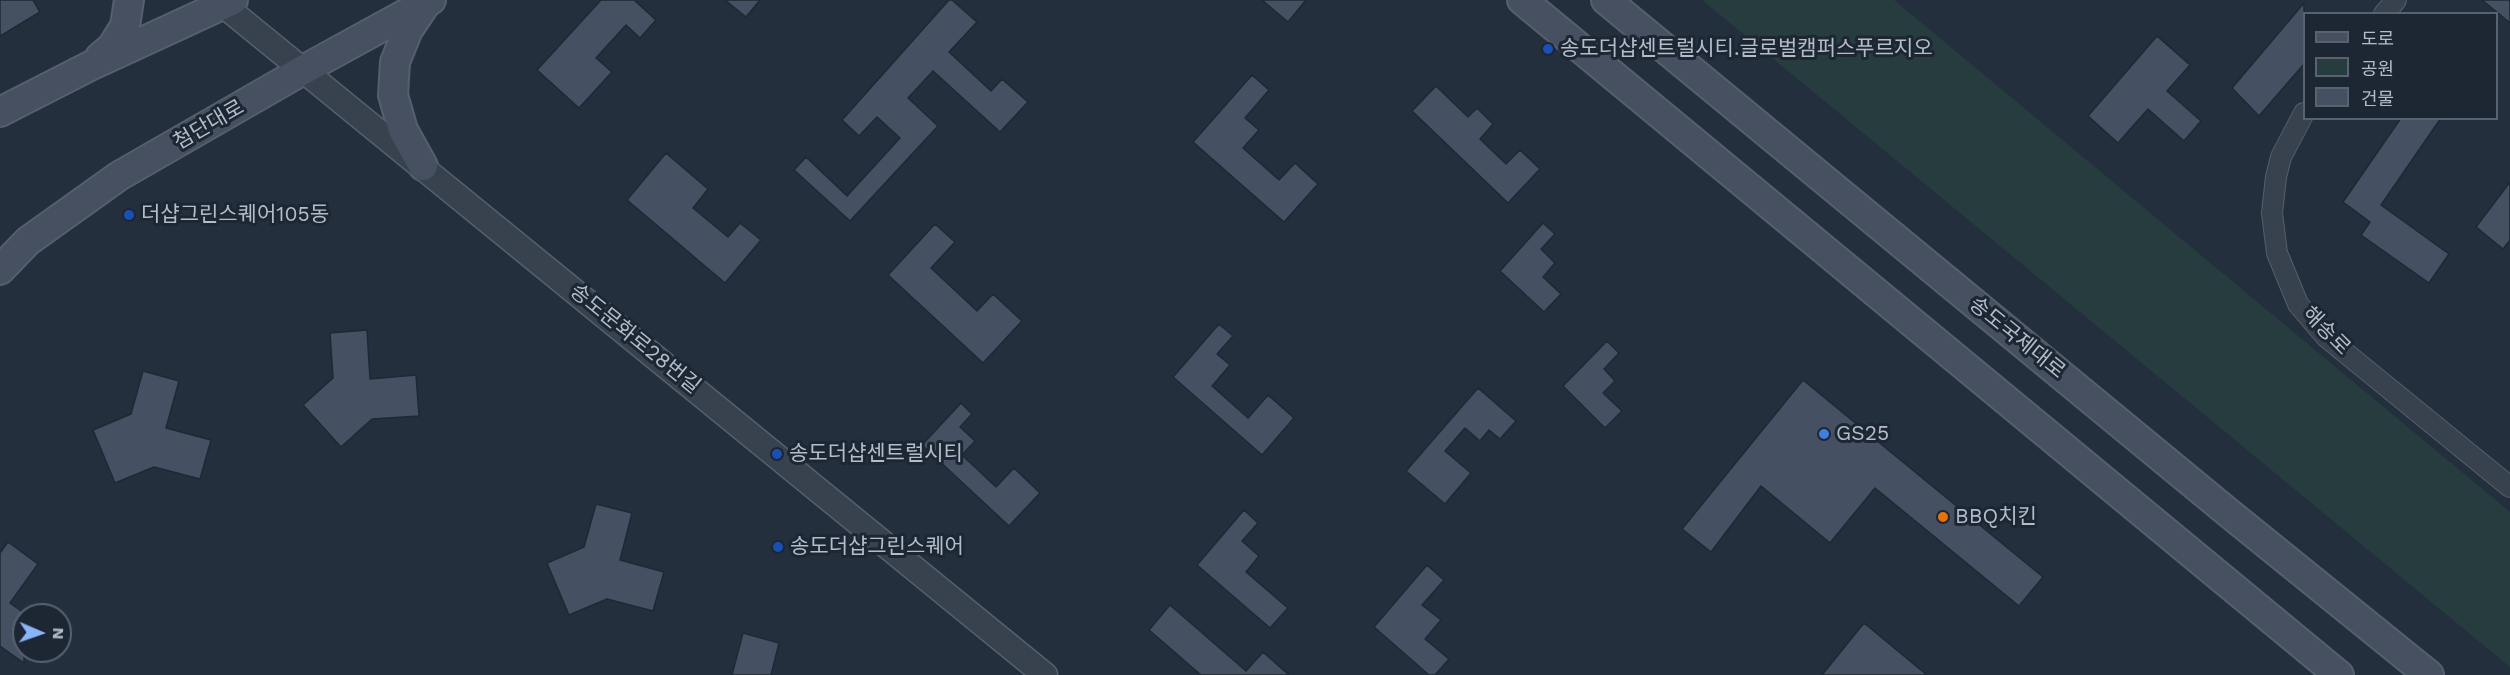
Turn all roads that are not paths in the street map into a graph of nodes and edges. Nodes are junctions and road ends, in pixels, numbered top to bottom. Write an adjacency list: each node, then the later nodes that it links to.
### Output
1 (129, 0): 8 (main road)
2 (1522, 0): 16 (main road)
3 (1606, 0): 17 (main road, 송도국제대로)
4 (2396, 0): 7 (street)
5 (429, 1): 9 (main road, 첨단대로); 12 (main road)
6 (225, 2): 8 (main road); 9 (street, 송도문화로28번길)
7 (2386, 12)
8 (90, 66): 10 (main road)
9 (305, 69): 12 (street, 송도문화로28번길); 13 (main road, 첨단대로)
10 (0, 112)
11 (2303, 115): 14 (street, 해송로)
12 (423, 166): 15 (street, 송도문화로28번길)
13 (0, 270)
14 (2510, 486)
15 (1045, 675)
16 (2339, 675)
17 (2429, 675)

